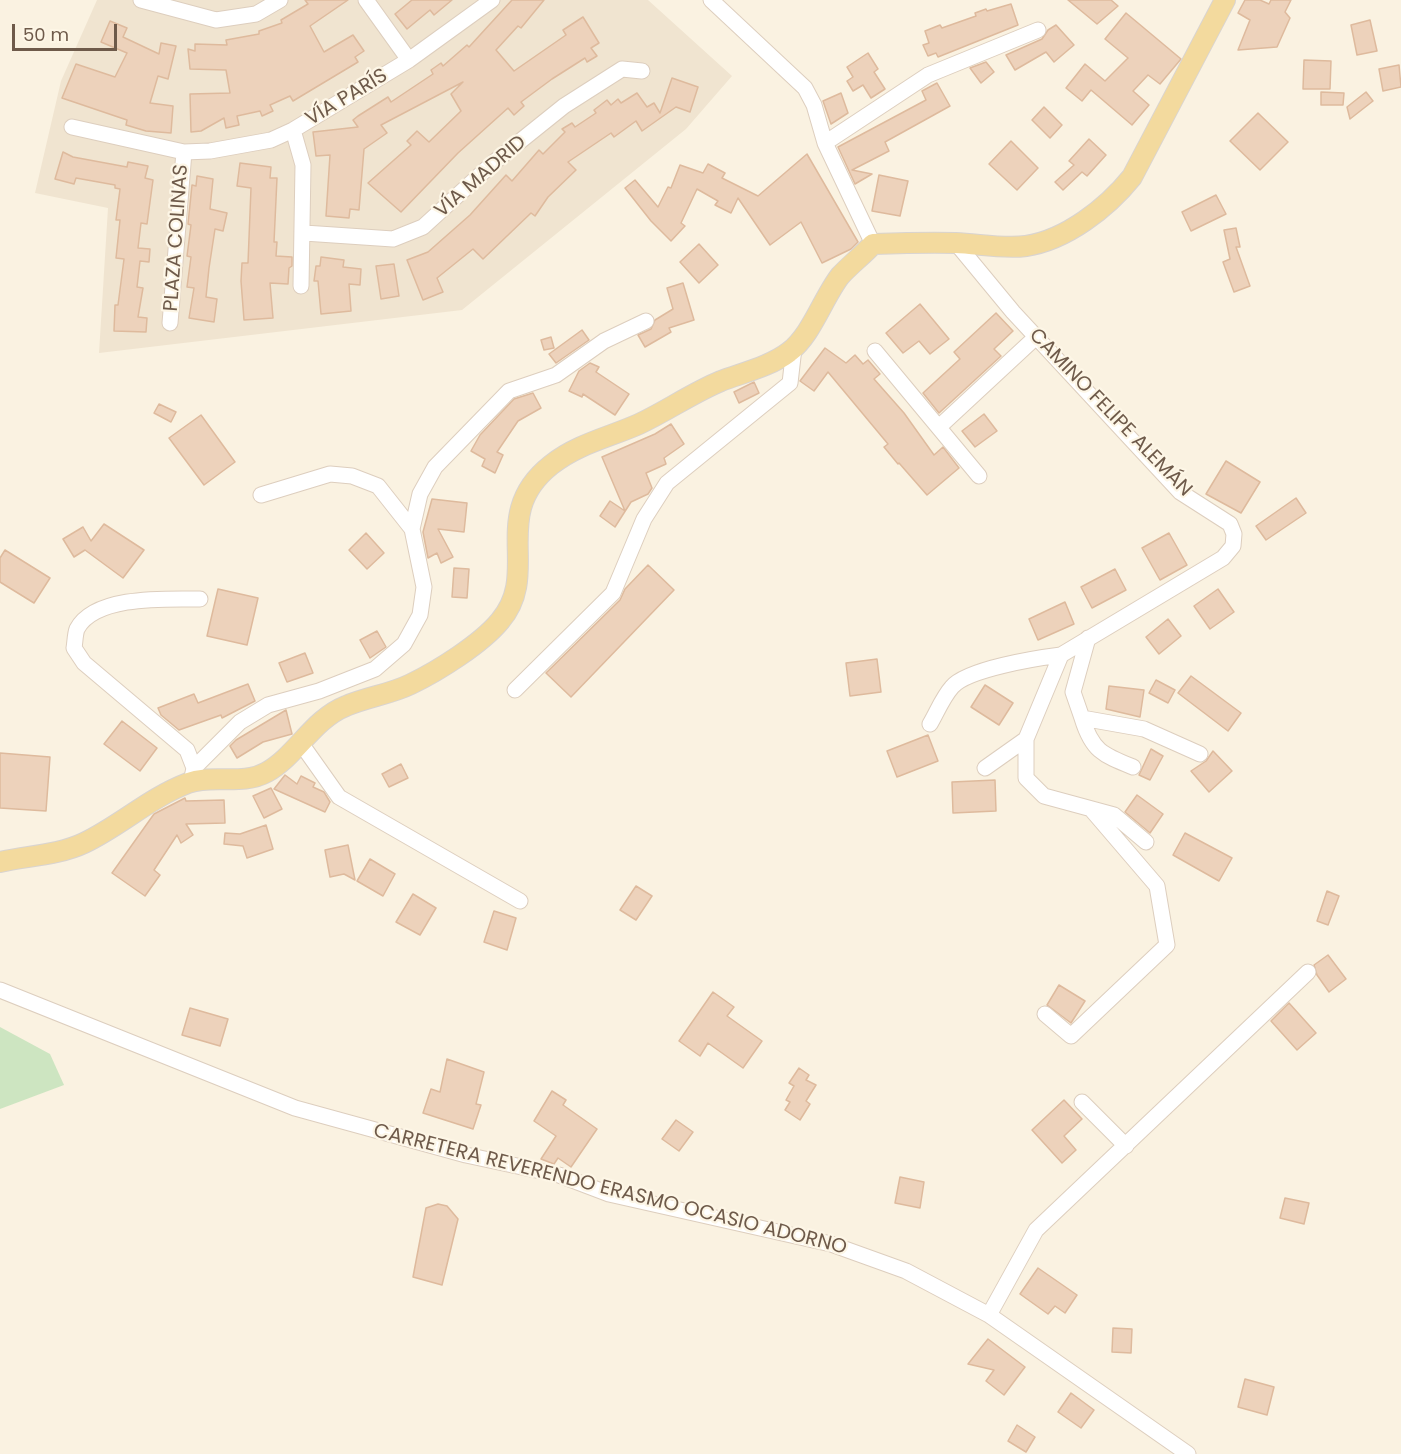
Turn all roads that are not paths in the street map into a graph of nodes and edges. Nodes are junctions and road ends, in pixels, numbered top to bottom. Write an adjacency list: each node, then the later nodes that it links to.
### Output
1 (141, 0): 2 (street)
2 (280, 0)
3 (366, 0): 8 (street)
4 (492, 0): 8 (street, VÍA PARÍS)
5 (711, 0): 12 (street)
6 (1225, 0): 15 (main road)
7 (1038, 30): 12 (street)
8 (409, 60): 11 (street, VÍA PARÍS)
9 (642, 71): 14 (street, VÍA MADRID)
10 (72, 127): 13 (street, VÍA PARÍS)
11 (293, 130): 13 (street, VÍA PARÍS); 14 (street)
12 (825, 143): 16 (street)
13 (184, 152): 19 (street, PLAZA COLINAS)
14 (304, 233): 17 (street)
15 (956, 243): 16 (main road); 20 (street, CAMINO FELIPE ALEMÁN)
16 (873, 244): 21 (main road)
17 (301, 286)
18 (646, 321): 26 (street)
19 (170, 323)
20 (1036, 337): 23 (street); 28 (street, CAMINO FELIPE ALEMÁN)
21 (794, 348): 30 (street); 34 (main road)
22 (874, 351): 23 (street)
23 (939, 428): 24 (street)
24 (979, 476)
25 (261, 495): 26 (street)
26 (412, 529): 38 (street)
27 (200, 599): 38 (street)
28 (1088, 638): 29 (street, CAMINO FELIPE ALEMÁN); 31 (street)
29 (1060, 655): 32 (street); 33 (street)
30 (515, 690)
31 (1082, 718): 35 (street); 36 (street)
32 (930, 724)
33 (1026, 739): 37 (street); 39 (street)
34 (300, 742): 38 (main road); 42 (street)
35 (1200, 754)
36 (1133, 767)
37 (985, 768)
38 (193, 775): 41 (main road)
39 (1089, 806): 40 (street); 45 (street)
40 (1146, 842)
41 (0, 862)
42 (520, 901)
43 (1308, 972): 47 (street)
44 (0, 990): 48 (street, CARRETERA REVERENDO ERASMO OCASIO ADORNO)
45 (1045, 1014)
46 (1082, 1102): 47 (street)
47 (1126, 1146): 48 (street)
48 (989, 1316): 49 (street, CARRETERA REVERENDO ERASMO OCASIO ADORNO)
49 (1188, 1454)

